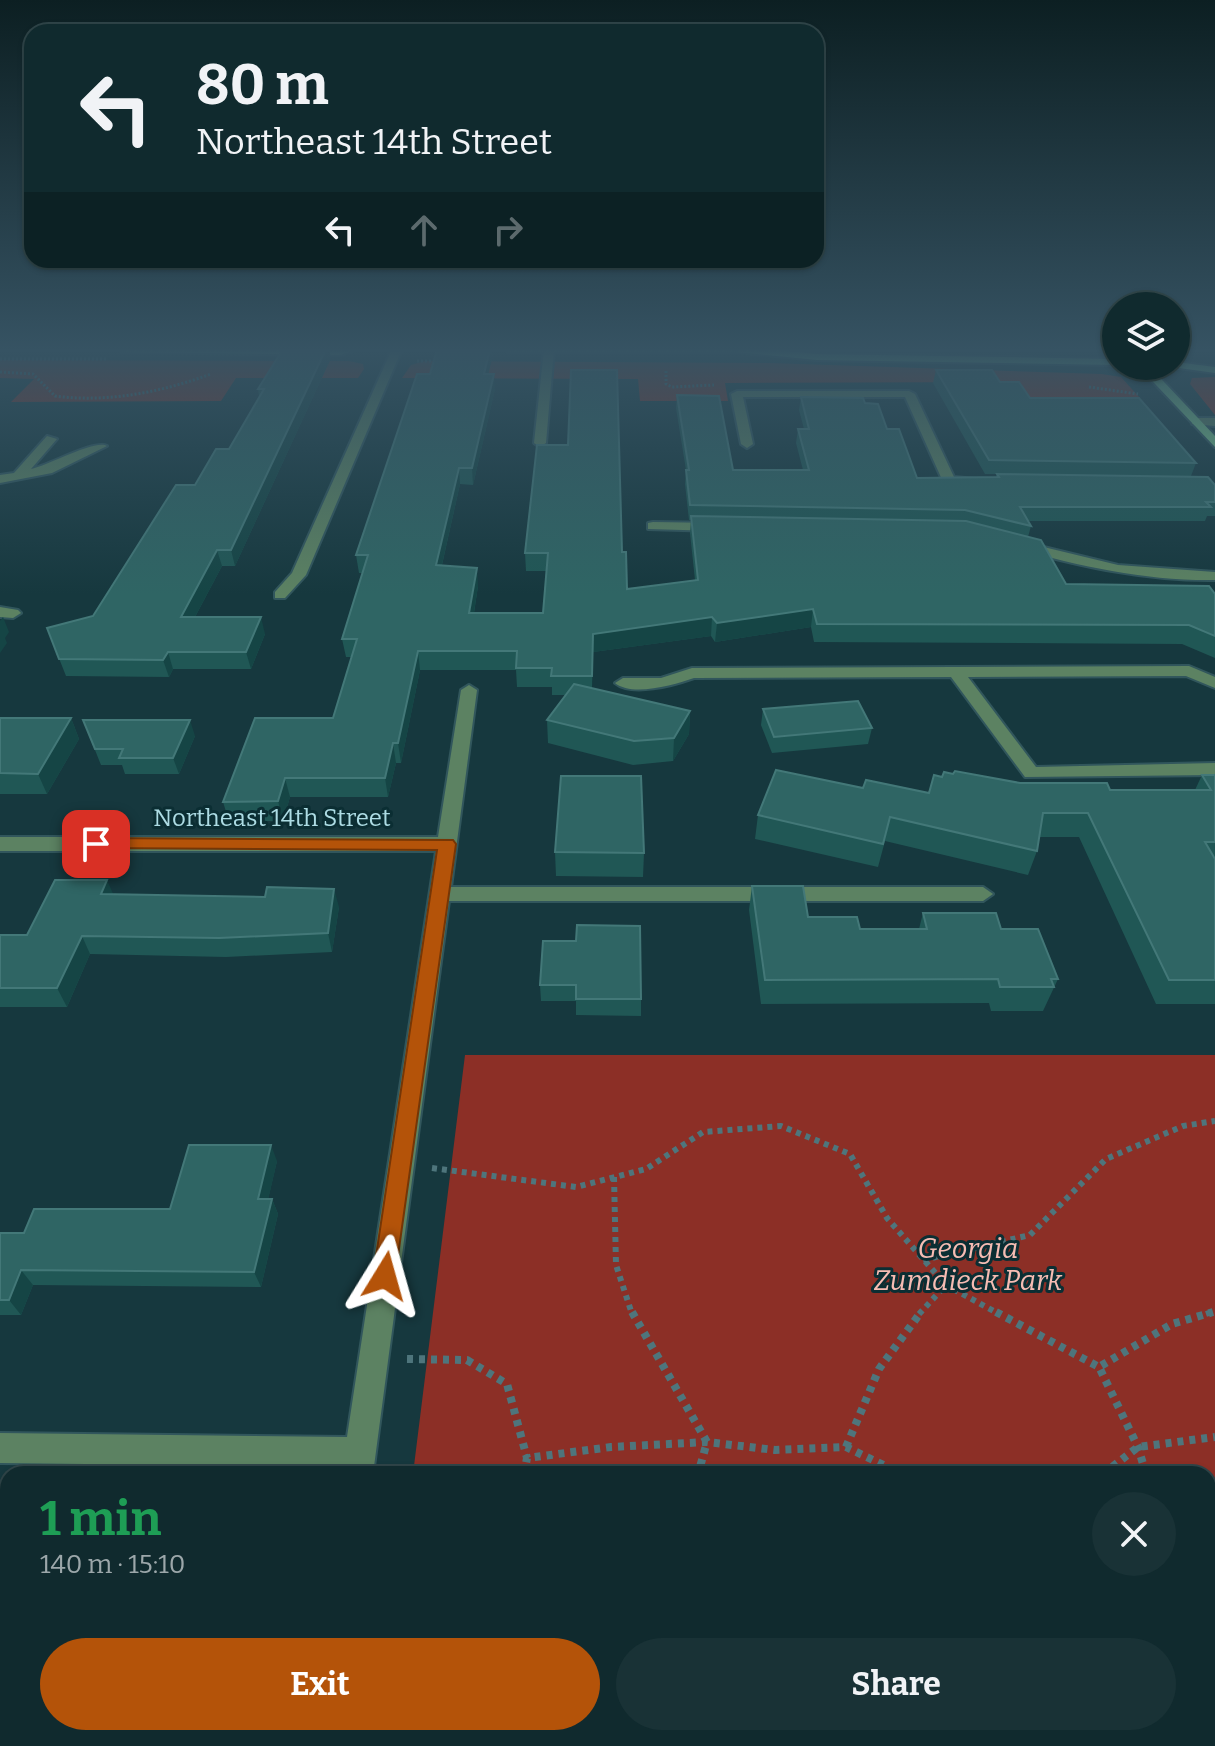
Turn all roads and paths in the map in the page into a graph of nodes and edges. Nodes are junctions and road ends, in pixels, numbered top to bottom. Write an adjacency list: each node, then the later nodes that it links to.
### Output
1 (362, 430): 16 (street)
2 (541, 430): 6 (street)
3 (744, 430): 7 (street)
4 (926, 430): 11 (street)
5 (51, 439): 9 (street)
6 (540, 443)
7 (747, 444)
8 (101, 446): 9 (street)
9 (17, 477): 10 (street)
10 (0, 479)
11 (980, 482)
12 (653, 526): 13 (street)
13 (731, 527)
14 (1005, 540): 15 (street)
15 (1215, 576)
16 (280, 595)
17 (956, 672): 18 (street); 19 (street); 21 (street)
18 (623, 683)
19 (1215, 683)
20 (469, 690): 23 (street)
21 (1215, 769)
22 (0, 844): 23 (street, Northeast 14th Street)
23 (447, 844): 24 (street)
24 (440, 894): 25 (street); 27 (street)
25 (983, 894)
26 (1215, 1121): 29 (path)
27 (401, 1167): 28 (path); 32 (street)
28 (614, 1177): 29 (path); 35 (path)
29 (923, 1260): 30 (path)
30 (946, 1285): 33 (path); 36 (path)
31 (1215, 1311): 33 (path)
32 (373, 1358): 39 (path); 40 (street)
33 (1099, 1367): 37 (path)
34 (1215, 1437): 37 (path)
35 (707, 1442): 36 (path); 39 (path); 42 (path)
36 (846, 1447): 43 (path)
37 (1138, 1447): 44 (path); 45 (path)
38 (0, 1448): 40 (street)
39 (527, 1458): 41 (path)
40 (358, 1463)
41 (526, 1466)
42 (700, 1466)
43 (885, 1466)
44 (1113, 1466)
45 (1144, 1466)

